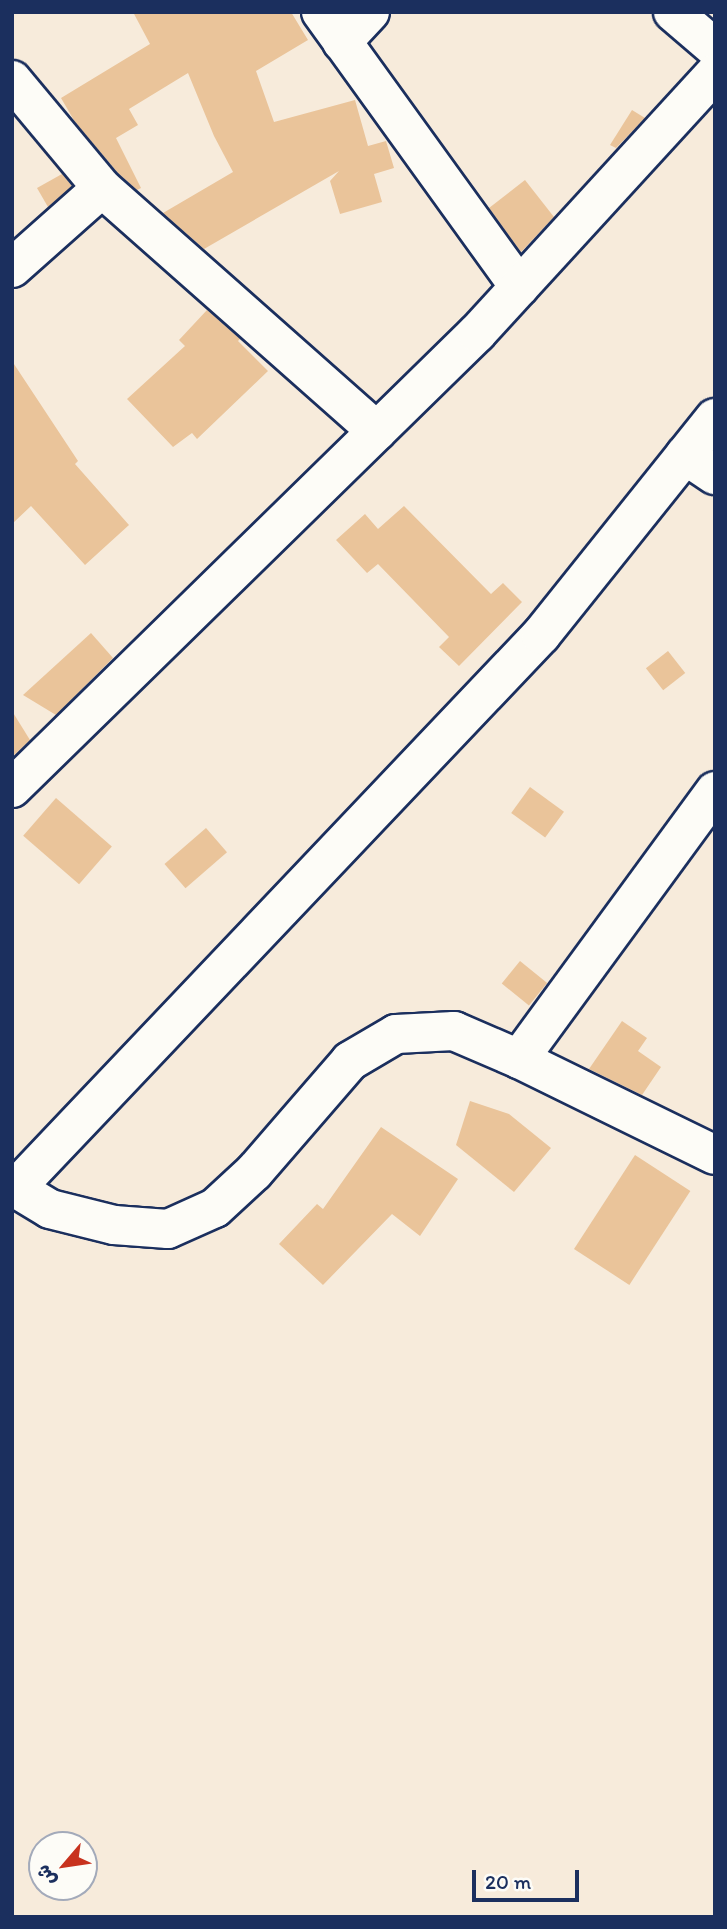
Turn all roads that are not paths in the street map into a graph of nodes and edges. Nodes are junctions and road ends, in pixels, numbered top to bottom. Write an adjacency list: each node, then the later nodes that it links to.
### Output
1 (370, 12): 3 (street)
2 (673, 12): 4 (street)
3 (332, 27): 9 (street)
4 (715, 48)
5 (715, 73): 9 (street)
6 (12, 80): 7 (street)
7 (102, 188): 8 (street); 11 (street)
8 (12, 268)
9 (519, 287): 11 (street)
10 (715, 418): 12 (street)
11 (377, 431): 13 (street)
12 (700, 465): 17 (street)
13 (12, 788)
14 (715, 791): 15 (street)
15 (519, 1059): 16 (street); 17 (street)
16 (715, 1155)
17 (14, 1187)

